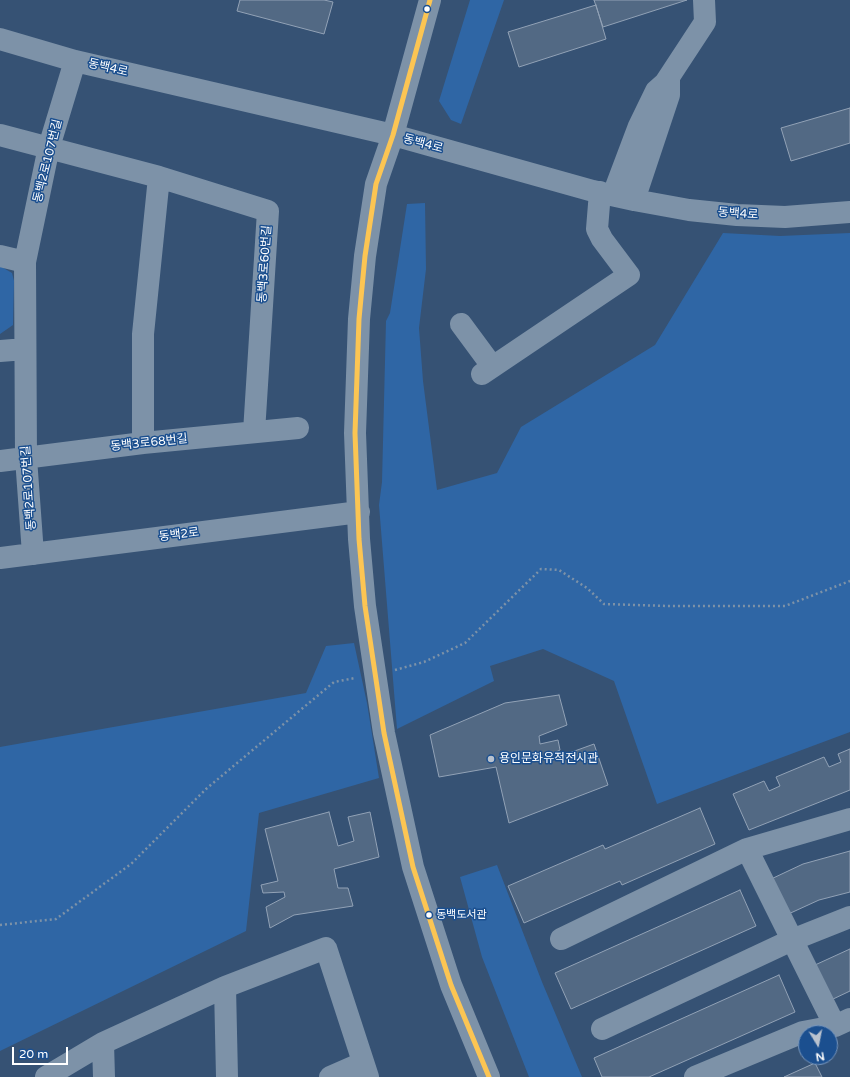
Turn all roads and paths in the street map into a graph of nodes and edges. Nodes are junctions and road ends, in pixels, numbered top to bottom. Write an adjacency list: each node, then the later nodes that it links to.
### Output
1 (430, 0): 7 (street)
2 (704, 0): 5 (street)
3 (0, 39): 4 (street, 동백4로)
4 (75, 60): 7 (street, 동백4로); 8 (street, 동백2로107번길)
5 (669, 74): 10 (street); 11 (street)
6 (0, 135): 8 (street, 동백3로60번길)
7 (393, 136): 10 (street, 동백4로); 23 (street)
8 (49, 148): 9 (street, 동백3로60번길); 14 (street, 동백2로107번길)
9 (159, 177): 19 (street, 동백3로60번길); 20 (street)
10 (607, 194): 11 (street, 동백4로); 15 (street)
11 (634, 200): 12 (street, 동백4로)
12 (850, 212)
13 (0, 256): 14 (street)
14 (25, 262): 16 (street, 동백2로107번길)
15 (461, 324)
16 (25, 349): 17 (street); 21 (street, 동백2로107번길)
17 (0, 351)
18 (298, 428): 19 (street, 동백3로68번길)
19 (254, 432): 20 (street, 동백3로68번길)
20 (143, 443): 21 (street, 동백3로68번길)
21 (26, 458): 22 (street, 동백3로68번길); 24 (street, 동백2로107번길)
22 (0, 461)
23 (359, 512): 24 (street, 동백2로); 27 (street)
24 (33, 554): 25 (street, 동백2로)
25 (0, 558)
26 (850, 581): 27 (path)
27 (375, 675): 31 (path); 43 (street)
28 (850, 819): 29 (street)
29 (747, 849): 32 (street); 33 (street)
30 (850, 917): 33 (street)
31 (0, 925)
32 (561, 939)
33 (792, 940): 35 (street); 36 (street)
34 (225, 987): 37 (street); 38 (street); 41 (street)
35 (842, 1023): 44 (street)
36 (602, 1029)
37 (103, 1043): 39 (street); 40 (street)
38 (365, 1070): 42 (street)
39 (46, 1077)
40 (104, 1077)
41 (227, 1077)
42 (330, 1077)
43 (489, 1077)
44 (695, 1077)

